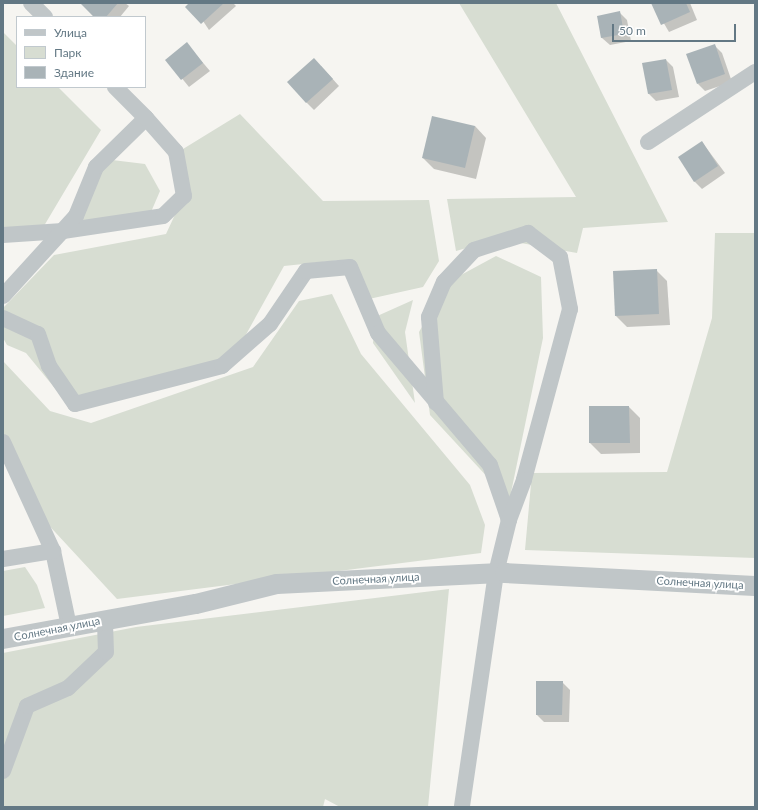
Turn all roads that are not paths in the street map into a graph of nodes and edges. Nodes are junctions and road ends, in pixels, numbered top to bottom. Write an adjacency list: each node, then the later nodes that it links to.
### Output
1 (31, 3): 2 (street)
2 (44, 16)
3 (755, 72): 6 (street)
4 (116, 88): 5 (street)
5 (146, 118): 7 (street); 7 (street)
6 (648, 142)
7 (63, 231): 8 (street); 9 (street)
8 (3, 235)
9 (3, 296)
10 (3, 318): 11 (street)
11 (436, 403): 13 (street); 13 (street)
12 (3, 442): 14 (street)
13 (509, 520): 16 (street)
14 (53, 551): 15 (street); 19 (street)
15 (3, 559)
16 (496, 573): 17 (street, Солнечная улица); 18 (street, Солнечная улица); 22 (street)
17 (755, 586)
18 (105, 619): 19 (street, Солнечная улица); 21 (street)
19 (69, 626): 20 (street, Солнечная улица)
20 (3, 639)
21 (3, 771)
22 (462, 807)

